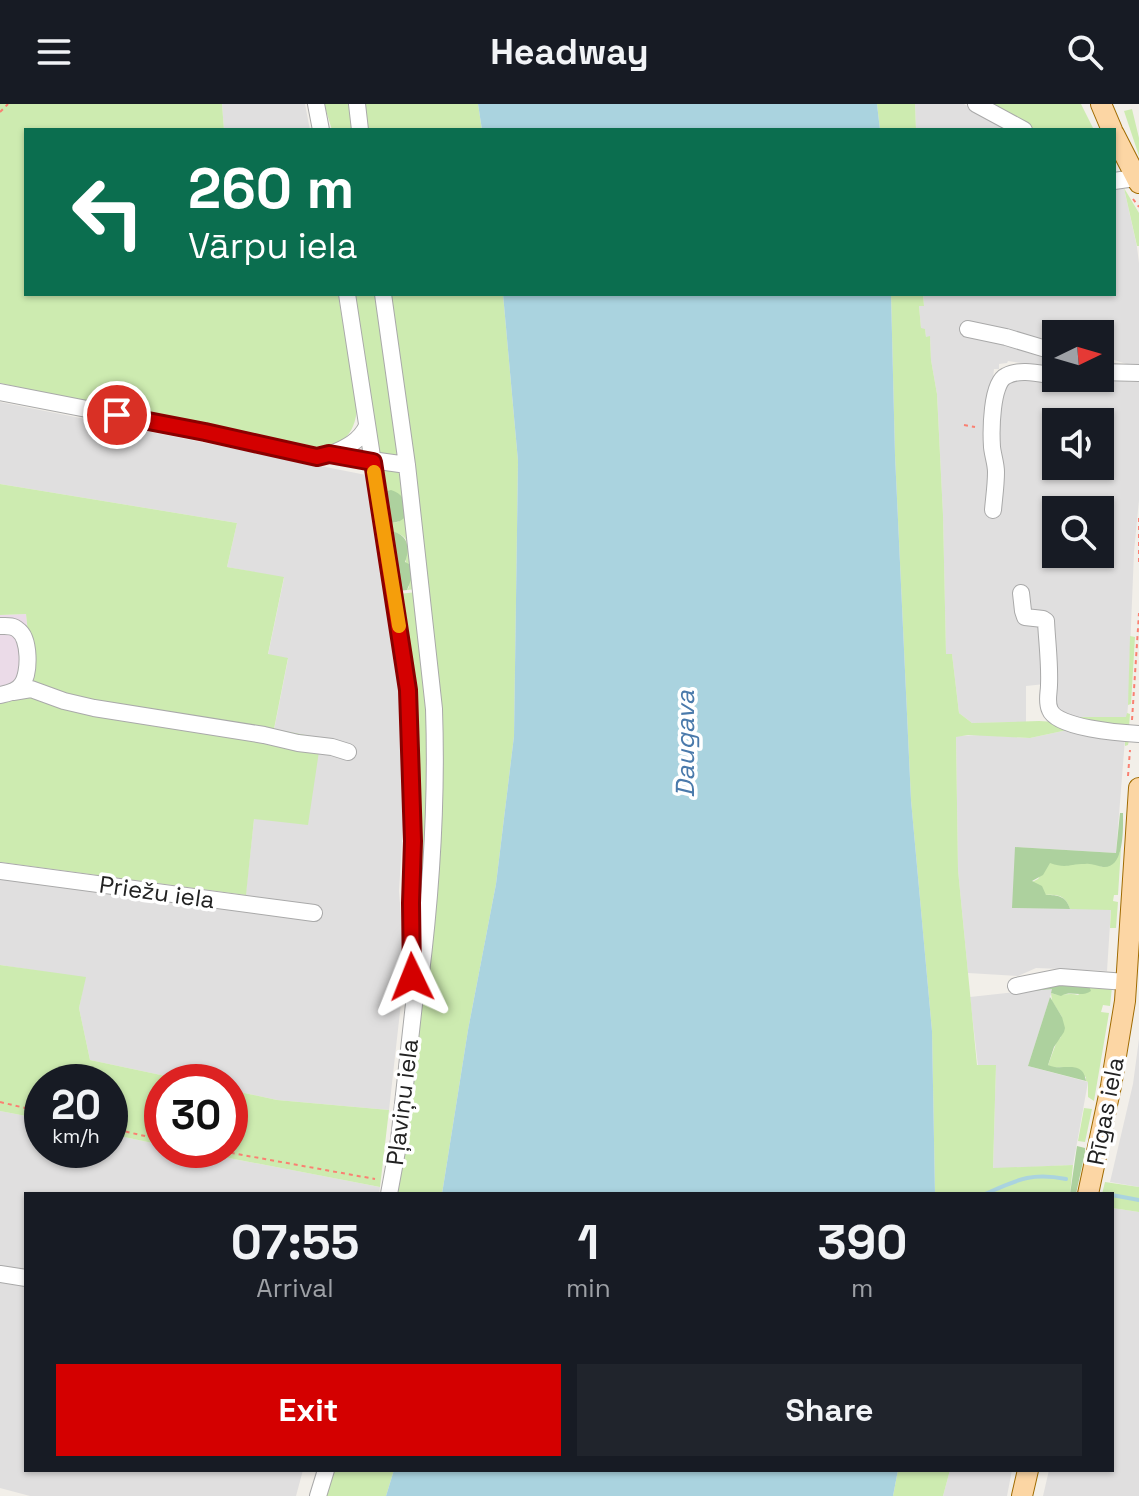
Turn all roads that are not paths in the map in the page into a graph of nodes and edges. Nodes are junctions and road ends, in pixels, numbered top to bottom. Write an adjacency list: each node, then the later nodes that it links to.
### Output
1 (316, 104): 5 (street)
2 (357, 104): 6 (street)
3 (976, 104): 7 (street)
4 (1101, 104): 8 (main road)
5 (321, 128)
6 (360, 128)
7 (1020, 128)
8 (1111, 128)
9 (1116, 138): 11 (main road)
10 (1116, 181): 11 (street)
11 (1137, 181)
12 (347, 296): 20 (street, Pļaviņu iela)
13 (383, 296): 23 (street)
14 (968, 329): 15 (street)
15 (1042, 348)
16 (1114, 372): 17 (street)
17 (1139, 373)
18 (1042, 374): 24 (street)
19 (0, 392): 21 (street)
20 (367, 426): 21 (street); 22 (street, Pļaviņu iela)
21 (329, 454): 22 (street)
22 (373, 462): 23 (street); 36 (street, Pļaviņu iela)
23 (407, 465): 36 (street)
24 (993, 510)
25 (1021, 593): 28 (street)
26 (0, 626): 27 (street)
27 (6, 694): 29 (street)
28 (1139, 734)
29 (348, 752)
30 (1139, 788): 32 (main road, Rīgas iela)
31 (0, 871): 33 (street, Priežu iela)
32 (1135, 899): 35 (main road, Rīgas iela)
33 (314, 913)
34 (1016, 986): 35 (street)
35 (1130, 995): 38 (main road, Rīgas iela)
36 (414, 1004): 37 (street, Pļaviņu iela)
37 (390, 1188)
38 (1088, 1192)
39 (0, 1274): 40 (street)
40 (24, 1278)
41 (325, 1472): 43 (street)
42 (1028, 1472): 44 (main road)
43 (318, 1496)
44 (1022, 1496)

